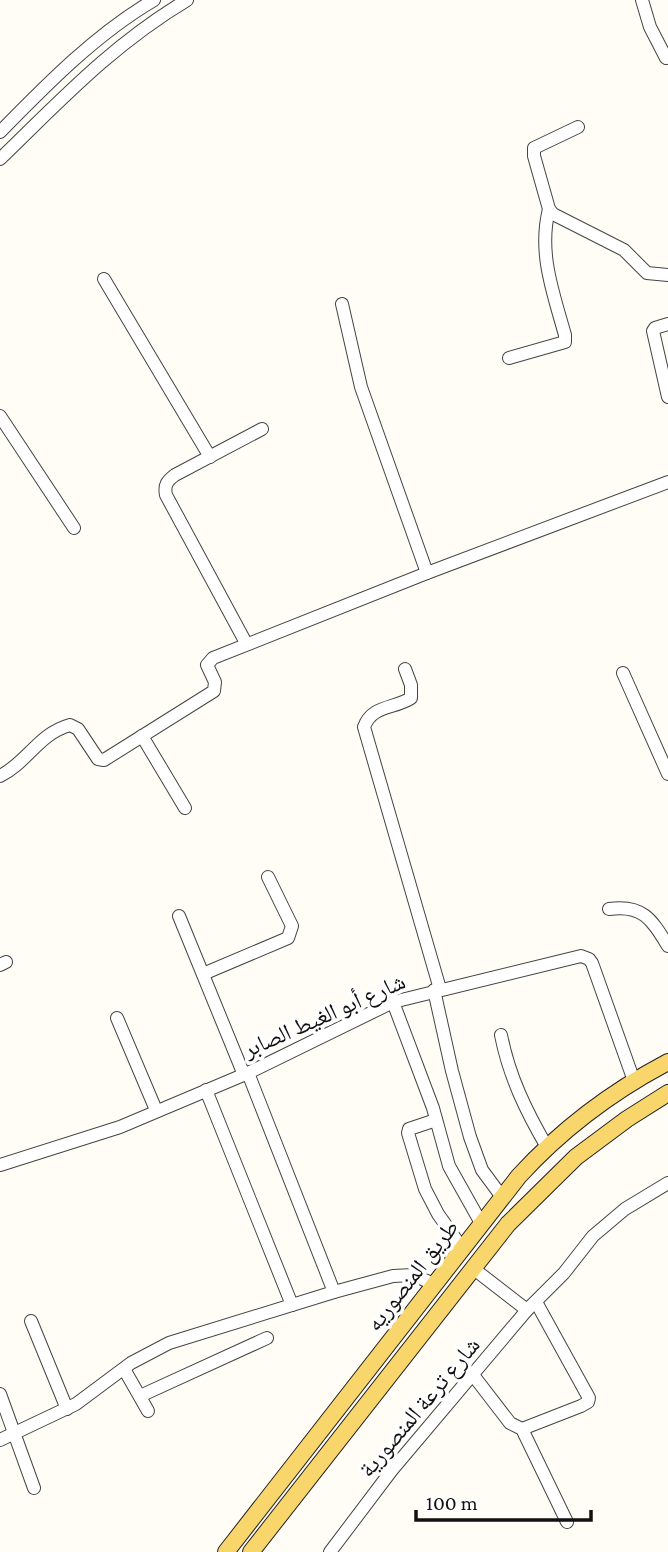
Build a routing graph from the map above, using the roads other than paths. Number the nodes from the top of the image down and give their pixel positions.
1 (155, 0) edge
2 (187, 0) edge
3 (642, 0) edge
4 (666, 58) dead end
5 (578, 127) dead end
6 (0, 132) edge
7 (0, 159) edge
8 (549, 209) junction
9 (668, 275) edge
10 (104, 279) dead end
11 (342, 304) dead end
12 (668, 324) edge
13 (509, 358) dead end
14 (668, 397) edge
15 (0, 416) edge
16 (261, 429) dead end
17 (210, 457) junction
18 (668, 482) edge
19 (74, 528) dead end
20 (427, 573) junction
21 (246, 643) junction
22 (405, 669) dead end
23 (623, 673) dead end
24 (142, 736) junction
25 (668, 774) edge
26 (0, 776) edge
27 (185, 808) dead end
28 (268, 877) dead end
29 (609, 909) dead end
30 (179, 916) dead end
31 (668, 946) edge
32 (203, 974) junction
33 (437, 989) junction
34 (393, 1002) junction
35 (117, 1018) dead end
36 (501, 1035) dead end
37 (668, 1062) edge
38 (246, 1074) junction
39 (634, 1081) junction
40 (206, 1090) junction
41 (668, 1093) edge
42 (156, 1111) junction
43 (436, 1120) junction
44 (547, 1147) junction
45 (0, 1165) edge
46 (668, 1183) edge
47 (502, 1197) junction
48 (481, 1223) junction
49 (462, 1248) junction
50 (477, 1272) junction
51 (434, 1284) junction
52 (334, 1292) junction
53 (292, 1305) junction
54 (532, 1306) junction
55 (31, 1321) dead end
56 (267, 1338) dead end
57 (124, 1369) junction
58 (473, 1375) junction
59 (0, 1394) edge
60 (140, 1396) junction
61 (67, 1409) junction
62 (148, 1411) dead end
63 (523, 1429) junction
64 (15, 1434) junction
65 (0, 1440) edge
66 (34, 1488) dead end
67 (567, 1522) dead end
68 (226, 1552) edge
69 (251, 1552) edge
70 (330, 1552) edge

1 - 6 street
2 - 7 street
3 - 4 street
5 - 8 street
8 - 9 street
8 - 13 street
10 - 17 street
11 - 20 street
12 - 14 street
15 - 19 street
16 - 17 street
17 - 21 street
18 - 20 street
20 - 21 street
21 - 24 street
22 - 33 street
23 - 25 street
24 - 26 street
24 - 27 street
28 - 32 street
29 - 31 street
30 - 32 street
32 - 38 street
33 - 34 street, شارع أبو الغيط الصابر
33 - 39 street, شارع أبو الغيط الصابر
33 - 47 street
34 - 38 street, شارع أبو الغيط الصابر
34 - 43 street
35 - 42 street
36 - 44 street
37 - 39 main road, طريق المنصوريه
38 - 40 street, شارع أبو الغيط الصابر
38 - 52 street
39 - 44 main road, طريق المنصوريه
40 - 42 street, شارع أبو الغيط الصابر
40 - 53 street
41 - 50 main road, طريق المنصوريه
42 - 45 street, شارع أبو الغيط الصابر
43 - 48 street
43 - 49 street
44 - 47 main road, طريق المنصوريه
46 - 54 street, شارع ترعة المنصورية
47 - 48 main road, طريق المنصوريه
48 - 49 main road, طريق المنصوريه
49 - 51 main road, طريق المنصوريه
50 - 54 street
50 - 69 main road, طريق المنصوريه
51 - 52 street
51 - 68 main road, طريق المنصوريه
52 - 53 street
53 - 57 street
54 - 58 street, شارع ترعة المنصورية
54 - 63 street
55 - 61 street
56 - 60 street
57 - 60 street
57 - 61 street
58 - 63 street
58 - 70 street, شارع ترعة المنصورية
59 - 64 street
60 - 62 street
61 - 64 street
63 - 67 street
64 - 65 street
64 - 66 street

